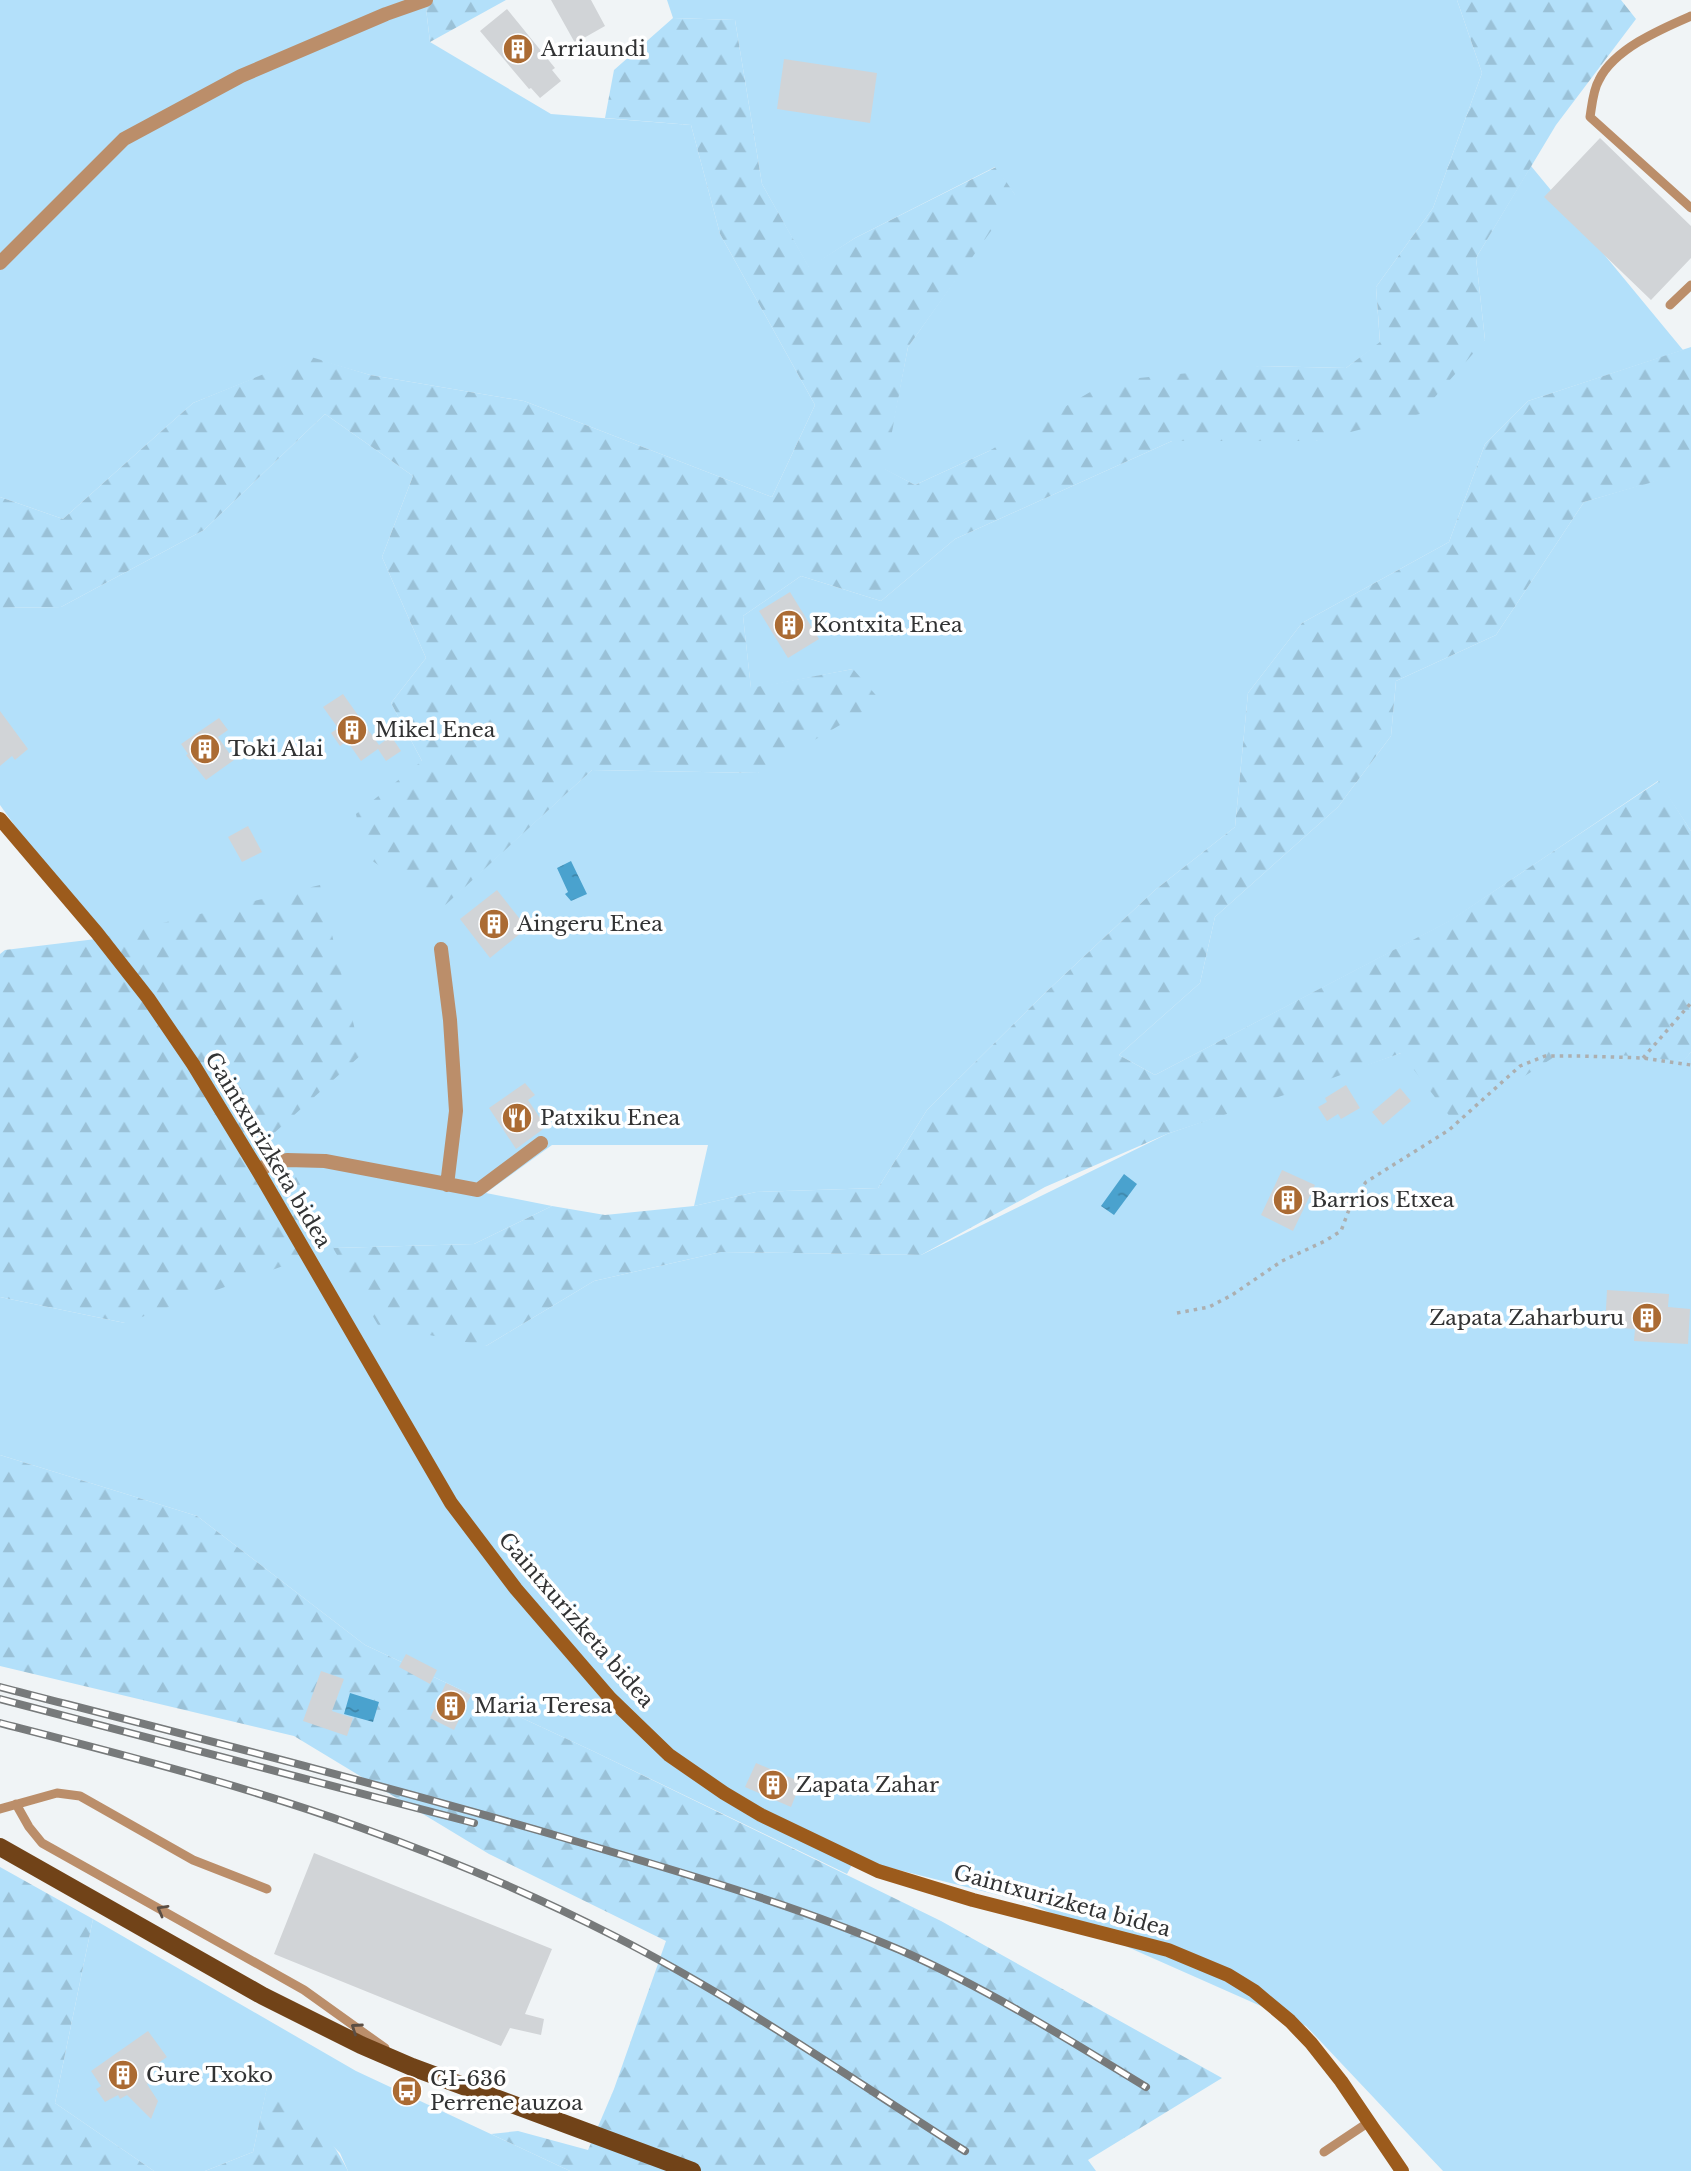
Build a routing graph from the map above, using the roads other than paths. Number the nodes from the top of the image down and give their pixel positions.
1 (426, 0) edge
2 (1691, 16) edge
3 (1691, 208) edge
4 (0, 263) edge
5 (1691, 285) edge
6 (1670, 305) dead end
7 (0, 819) edge
8 (440, 949) dead end
9 (541, 1143) dead end
10 (257, 1169) junction
11 (447, 1185) junction
12 (16, 1804) junction
13 (0, 1809) edge
14 (0, 1847) edge
15 (267, 1889) dead end
16 (412, 2067) junction
17 (1369, 2122) junction
18 (1324, 2152) dead end
19 (692, 2171) edge
20 (1402, 2171) edge

1 - 4 street
2 - 3 lane
5 - 6 lane
7 - 10 main road, Gaintxurizketa bidea
8 - 11 street
9 - 11 street
10 - 11 street
10 - 17 main road, Gaintxurizketa bidea
12 - 13 lane
12 - 15 lane
16 -> 12 lane
14 - 16 main road
16 - 19 main road
17 - 18 lane
17 - 20 main road, Gaintxurizketa bidea

